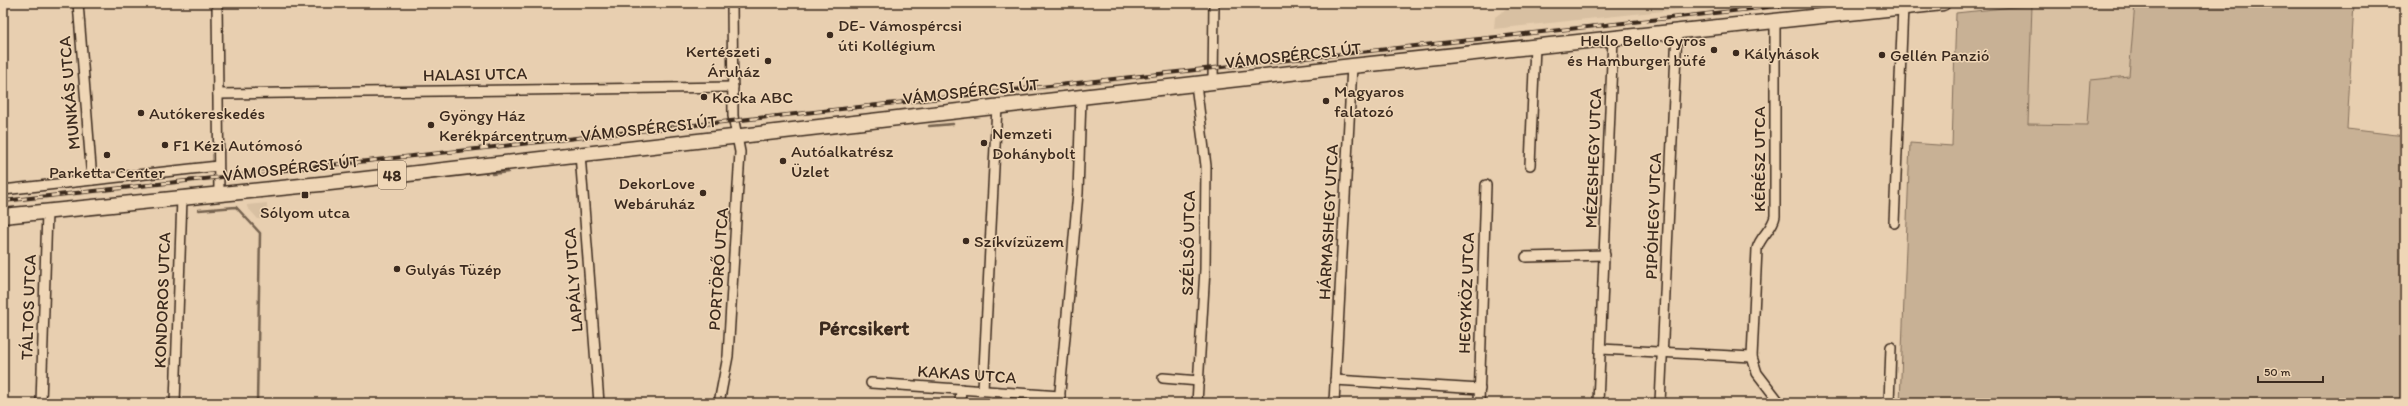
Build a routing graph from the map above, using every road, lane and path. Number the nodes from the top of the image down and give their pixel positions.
1 (78, 3) edge
2 (217, 3) edge
3 (732, 3) edge
4 (1214, 3) edge
5 (1943, 3) edge
6 (1903, 7) junction
7 (1775, 21) junction
8 (1677, 31) junction
9 (1613, 38) junction
10 (1535, 46) junction
11 (1352, 66) junction
12 (1212, 82) junction
13 (1196, 84) junction
14 (733, 87) junction
15 (218, 94) junction
16 (1081, 96) junction
17 (997, 106) junction
18 (737, 137) junction
19 (580, 154) junction
20 (1530, 165) dead end
21 (218, 166) junction
22 (92, 180) junction
23 (1486, 185) dead end
24 (3, 190) edge
25 (219, 194) junction
26 (182, 198) junction
27 (47, 212) junction
28 (3, 216) edge
29 (1894, 223) dead end
30 (1605, 256) junction
31 (1526, 257) dead end
32 (1891, 347) dead end
33 (1601, 349) junction
34 (1662, 351) junction
35 (1752, 356) junction
36 (1163, 378) dead end
37 (1335, 380) junction
38 (1199, 381) junction
39 (871, 383) dead end
40 (961, 389) junction
41 (1480, 389) junction
42 (983, 390) junction
43 (1060, 400) edge
44 (41, 403) edge
45 (175, 403) edge
46 (599, 403) edge
47 (719, 403) edge
48 (960, 403) edge
49 (1197, 403) edge
50 (1334, 403) edge
51 (1479, 403) edge
52 (1598, 403) edge
53 (1660, 403) edge
54 (1780, 403) edge
55 (1889, 403) edge

1 - 22 street, MUNKÁS UTCA
2 - 15 street
3 - 14 street, PORTÖRŐ UTCA
4 - 12 street
5 - 6 main road, VÁMOSPÉRCSI ÚT / 48
6 - 7 main road, VÁMOSPÉRCSI ÚT / 48
6 - 29 street
7 - 8 main road, VÁMOSPÉRCSI ÚT / 48
7 - 35 street, KÉRÉSZ UTCA
8 - 9 main road, VÁMOSPÉRCSI ÚT / 48
8 - 34 street, PIPÓHEGY UTCA
9 - 10 main road, VÁMOSPÉRCSI ÚT / 48
9 - 30 street, MÉZESHEGY UTCA
10 - 11 main road, VÁMOSPÉRCSI ÚT / 48
10 - 20 street
11 - 12 main road, VÁMOSPÉRCSI ÚT / 48
11 - 37 street, HÁRMASHEGY UTCA
12 - 13 main road, VÁMOSPÉRCSI ÚT / 48
13 - 16 main road, VÁMOSPÉRCSI ÚT / 48
13 - 38 street, SZÉLSŐ UTCA
14 - 15 street, HALASI UTCA
14 - 18 street, PORTÖRŐ UTCA
15 - 21 street
16 - 17 main road, VÁMOSPÉRCSI ÚT / 48
16 - 43 street
17 - 18 main road, VÁMOSPÉRCSI ÚT / 48
17 - 42 street
18 - 19 main road, VÁMOSPÉRCSI ÚT / 48
18 - 47 street, PORTÖRŐ UTCA
19 - 25 main road, VÁMOSPÉRCSI ÚT / 48
19 - 46 street, LAPÁLY UTCA
21 - 22 street, VÁMOSPÉRCSI ÚT
21 - 25 street
22 - 24 street, VÁMOSPÉRCSI ÚT
23 - 41 street, HEGYKÖZ UTCA
25 - 26 main road, VÁMOSPÉRCSI ÚT / 48
26 - 27 main road, VÁMOSPÉRCSI ÚT / 48
26 - 45 street, KONDOROS UTCA
27 - 28 main road, VÁMOSPÉRCSI ÚT / 48
27 - 44 street, TÁLTOS UTCA
30 - 31 street
30 - 33 street, MÉZESHEGY UTCA
32 - 55 street
33 - 34 street
33 - 52 street, MÉZESHEGY UTCA
34 - 35 street
34 - 53 street, PIPÓHEGY UTCA
35 - 54 street, KÉRÉSZ UTCA
36 - 38 street
37 - 41 street
37 - 50 street, HÁRMASHEGY UTCA
38 - 49 street, SZÉLSŐ UTCA
39 - 40 street, KAKAS UTCA
40 - 42 street, KAKAS UTCA
40 - 48 street
41 - 51 street, HEGYKÖZ UTCA
42 - 43 street, KAKAS UTCA

